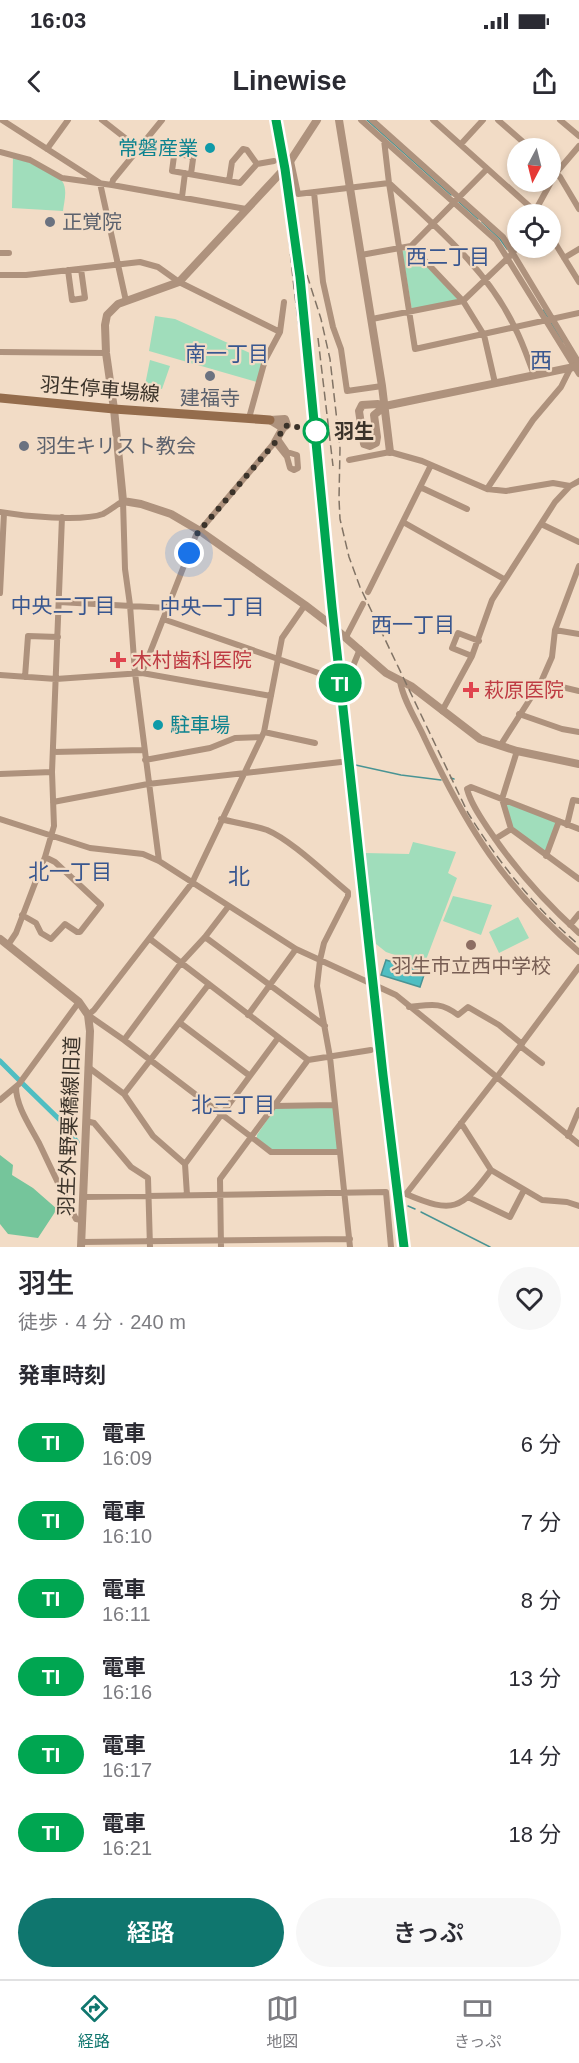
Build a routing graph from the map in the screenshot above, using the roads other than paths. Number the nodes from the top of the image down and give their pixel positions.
1 (2, 120) edge
2 (68, 120) edge
3 (102, 120) edge
4 (162, 120) edge
5 (317, 120) edge
6 (339, 120) edge
7 (361, 120) edge
8 (372, 120) edge
9 (433, 120) edge
10 (483, 120) edge
11 (498, 120) edge
12 (560, 120) edge
13 (112, 123) edge
14 (579, 136) edge
15 (519, 138) edge
16 (384, 140) junction
17 (461, 144) junction
18 (579, 146) edge
19 (138, 148) junction
20 (47, 149) junction
21 (0, 152) edge
22 (274, 161) dead end
23 (291, 161) junction
24 (257, 164) junction
25 (561, 167) edge
26 (488, 169) junction
27 (230, 181) junction
28 (561, 181) edge
29 (100, 183) junction
30 (389, 183) junction
31 (112, 185) junction
32 (350, 188) junction
33 (314, 192) junction
34 (182, 197) junction
35 (458, 201) junction
36 (526, 204) edge
37 (246, 209) junction
38 (579, 209) edge
39 (434, 225) junction
40 (411, 246) junction
41 (507, 247) edge
42 (400, 248) junction
43 (579, 249) edge
44 (0, 253) edge
45 (9, 253) dead end
46 (561, 253) edge
47 (361, 255) junction
48 (507, 258) edge
49 (512, 258) edge
50 (564, 258) junction
51 (117, 265) junction
52 (81, 269) junction
53 (68, 270) junction
54 (0, 275) edge
55 (485, 280) junction
56 (179, 282) junction
57 (579, 282) edge
58 (126, 301) junction
59 (463, 301) junction
60 (284, 302) dead end
61 (410, 312) junction
62 (579, 313) edge
63 (372, 319) junction
64 (549, 320) junction
65 (515, 327) junction
66 (280, 332) junction
67 (484, 335) junction
68 (0, 352) edge
69 (106, 353) junction
70 (577, 367) edge
71 (534, 375) junction
72 (495, 383) junction
73 (382, 386) junction
74 (0, 398) edge
75 (385, 406) junction
76 (114, 409) junction
77 (249, 418) junction
78 (270, 420) joint
79 (276, 441) junction
80 (390, 452) junction
81 (349, 460) dead end
82 (431, 465) junction
83 (579, 480) edge
84 (570, 486) junction
85 (420, 487) junction
86 (487, 489) junction
87 (123, 501) junction
88 (467, 509) dead end
89 (2, 513) edge
90 (62, 517) junction
91 (403, 522) junction
92 (541, 524) junction
93 (200, 531) junction
94 (579, 542) edge
95 (579, 566) edge
96 (504, 579) junction
97 (368, 592) dead end
98 (0, 593) edge
99 (59, 602) junction
100 (363, 604) dead end
101 (130, 605) junction
102 (305, 605) junction
103 (167, 608) junction
104 (163, 619) junction
105 (555, 630) junction
106 (579, 634) edge
107 (58, 637) junction
108 (346, 638) junction
109 (478, 641) junction
110 (360, 649) junction
111 (472, 656) junction
112 (277, 660) junction
113 (135, 673) junction
114 (142, 673) junction
115 (0, 675) edge
116 (25, 676) junction
117 (343, 677) dead end
118 (333, 678) dead end
119 (56, 679) junction
120 (400, 681) junction
121 (541, 682) junction
122 (579, 691) edge
123 (271, 696) junction
124 (442, 711) junction
125 (519, 714) junction
126 (579, 732) edge
127 (263, 734) junction
128 (315, 743) dead end
129 (500, 746) junction
130 (144, 750) junction
131 (517, 751) junction
132 (53, 752) junction
133 (145, 760) junction
134 (341, 762) dead end
135 (579, 764) edge
136 (52, 772) junction
137 (244, 772) junction
138 (0, 774) edge
139 (148, 784) junction
140 (502, 799) junction
141 (579, 801) edge
142 (53, 802) junction
143 (0, 819) edge
144 (222, 819) junction
145 (559, 821) junction
146 (567, 825) junction
147 (511, 829) junction
148 (579, 829) edge
149 (51, 836) junction
150 (495, 839) junction
151 (546, 856) junction
152 (45, 857) junction
153 (159, 861) junction
154 (579, 879) edge
155 (192, 883) junction
156 (228, 906) junction
157 (579, 914) edge
158 (22, 915) junction
159 (570, 925) junction
160 (579, 933) edge
161 (206, 937) junction
162 (0, 939) edge
163 (150, 939) junction
164 (8, 945) junction
165 (296, 949) junction
166 (579, 952) edge
167 (320, 960) junction
168 (181, 963) junction
169 (579, 967) edge
170 (208, 984) junction
171 (270, 985) junction
172 (79, 1002) junction
173 (409, 1007) junction
174 (88, 1015) junction
175 (248, 1015) junction
176 (180, 1023) junction
177 (325, 1027) junction
178 (278, 1038) junction
179 (124, 1040) junction
180 (521, 1045) junction
181 (371, 1050) dead end
182 (330, 1057) junction
183 (150, 1060) junction
184 (308, 1060) junction
185 (542, 1063) dead end
186 (88, 1067) junction
187 (250, 1076) junction
188 (497, 1077) junction
189 (19, 1084) junction
190 (124, 1094) junction
191 (0, 1100) edge
192 (274, 1106) junction
193 (335, 1106) junction
194 (579, 1110) edge
195 (222, 1114) junction
196 (86, 1121) junction
197 (461, 1124) junction
198 (568, 1136) junction
199 (252, 1137) junction
200 (579, 1144) edge
201 (340, 1152) junction
202 (185, 1164) junction
203 (491, 1170) junction
204 (524, 1190) junction
205 (345, 1193) junction
206 (219, 1195) junction
207 (149, 1196) junction
208 (187, 1196) junction
209 (83, 1197) junction
210 (468, 1197) junction
211 (579, 1206) edge
212 (81, 1220) junction
213 (350, 1239) junction
214 (81, 1244) edge
215 (150, 1244) edge
216 (221, 1244) edge
217 (350, 1247) edge
218 (391, 1247) edge

1 - 20 street
2 - 20 street
3 - 13 street
4 - 19 street
5 - 23 street
6 - 32 street
7 - 16 street
8 - 35 street
9 - 17 street
10 - 17 street
11 - 15 street
12 - 14 street
13 - 19 street
16 - 30 street
16 - 35 street
17 - 26 street
18 - 25 street
19 - 31 street
20 - 29 street
21 - 29 street
22 - 24 street
23 - 33 street
23 - 37 street
24 - 27 street
24 - 27 street
26 - 35 street
26 - 36 street
27 - 34 street
28 - 38 street
29 - 31 street
29 - 51 street
30 - 32 street
30 - 39 street
30 - 42 street
31 - 34 street
32 - 33 street
32 - 47 street
33 - 73 street
34 - 37 street
35 - 39 street
35 - 41 street
37 - 56 street
39 - 40 street
39 - 55 street
40 - 42 street
40 - 59 street
42 - 47 street
42 - 61 street
43 - 50 street
44 - 45 street
46 - 50 street
47 - 63 street
48 - 55 street
49 - 64 street
50 - 57 street
51 - 52 street
51 - 56 street
51 - 58 street
52 - 53 street
52 - 53 street
53 - 54 street
55 - 59 street
55 - 65 street
56 - 58 street
56 - 66 street
58 - 69 street
59 - 61 street
59 - 67 street
60 - 66 street
61 - 63 street
61 - 67 street
62 - 64 street
63 - 73 street
64 - 65 street
64 - 70 street
65 - 67 street
65 - 71 street
66 - 77 street
67 - 72 street
68 - 69 street
69 - 76 street
70 - 71 street
70 - 86 street
71 - 72 street
72 - 75 street
73 - 75 street
74 - 76 main road, 羽生停車場線
75 - 75 street
75 - 80 street
76 - 77 main road, 羽生停車場線
76 - 87 street
77 - 78 main road, 羽生停車場線
78 - 79 street
79 - 79 street
79 - 93 street
80 - 81 street
80 - 82 street
82 - 85 street
82 - 86 street
83 - 84 street
84 - 86 street
84 - 92 street
85 - 88 street
85 - 91 street
87 - 90 street
87 - 93 street
87 - 101 street
89 - 90 street
89 - 98 street
90 - 99 street
91 - 96 street
91 - 97 street
92 - 94 street
92 - 96 street
93 - 102 street
93 - 103 street
95 - 105 street
96 - 109 street
99 - 101 street
99 - 107 street
100 - 108 street
101 - 103 street
101 - 113 street
102 - 108 street
102 - 112 street
103 - 104 street
104 - 112 street
104 - 114 street
105 - 106 street
105 - 121 street
107 - 116 street
107 - 119 street
108 - 110 street
109 - 111 street
109 - 111 street
110 - 117 street
110 - 120 street
111 - 124 street
112 - 118 street
112 - 123 street
113 - 114 street
113 - 119 street
113 - 130 street
114 - 123 street
115 - 116 street
116 - 119 street
119 - 132 street
120 - 124 street
120 - 166 street
121 - 122 street
121 - 125 street
123 - 127 street
124 - 129 street
125 - 126 street
125 - 129 street
127 - 128 street
127 - 133 street
127 - 137 street
129 - 131 street
130 - 132 street
130 - 133 street
131 - 135 street
131 - 140 street
132 - 136 street
133 - 139 street
134 - 137 street
136 - 138 street
136 - 142 street
137 - 139 street
137 - 144 street
139 - 142 street
139 - 153 street
140 - 145 street
140 - 147 street
140 - 150 street
141 - 146 street
142 - 149 street
143 - 149 street
144 - 155 street
144 - 167 street
145 - 146 street
145 - 151 street
146 - 148 street
147 - 150 street
147 - 151 street
149 - 152 street
149 - 153 street
150 - 159 street
151 - 154 street
152 - 158 street
152 - 158 street
153 - 155 street
155 - 156 street
155 - 163 street
156 - 161 street
156 - 165 street
157 - 159 street
158 - 164 street
159 - 160 street
161 - 168 street
161 - 171 street
162 - 164 street, 羽生外野栗橋線旧道
163 - 168 street
163 - 174 street
164 - 172 street, 羽生外野栗橋線旧道
165 - 167 street
165 - 171 street
167 - 173 street
167 - 177 street
168 - 170 street
168 - 179 street
169 - 180 street
170 - 175 street
170 - 176 street
171 - 175 street
171 - 177 street
172 - 174 street, 羽生外野栗橋線旧道
172 - 189 street
173 - 180 street
173 - 188 street
174 - 179 street
174 - 186 street, 羽生外野栗橋線旧道
175 - 178 street
176 - 183 street
176 - 187 street
177 - 182 street
178 - 184 street
178 - 187 street
179 - 183 street
180 - 185 street
180 - 188 street
181 - 182 street
182 - 184 street
182 - 193 street
183 - 190 street
183 - 195 street
184 - 192 street
186 - 190 street
186 - 196 street, 羽生外野栗橋線旧道
187 - 195 street
188 - 197 street
188 - 198 street
189 - 191 street
189 - 212 street
190 - 202 street
192 - 193 street
192 - 199 street
193 - 201 street
194 - 198 street
195 - 199 street
195 - 202 street
196 - 207 street
196 - 209 street, 羽生外野栗橋線旧道
197 - 203 street
197 - 210 street
198 - 200 street
199 - 201 street
199 - 206 street
201 - 205 street
202 - 208 street
203 - 204 street
203 - 210 street
204 - 210 street
204 - 211 street
205 - 206 street
205 - 213 street
205 - 218 street
206 - 208 street
206 - 216 street
207 - 208 street
207 - 209 street
207 - 215 street
209 - 212 street, 羽生外野栗橋線旧道
212 - 214 street, 羽生外野栗橋線旧道
213 - 216 street
213 - 217 street
214 - 215 street
215 - 216 street

